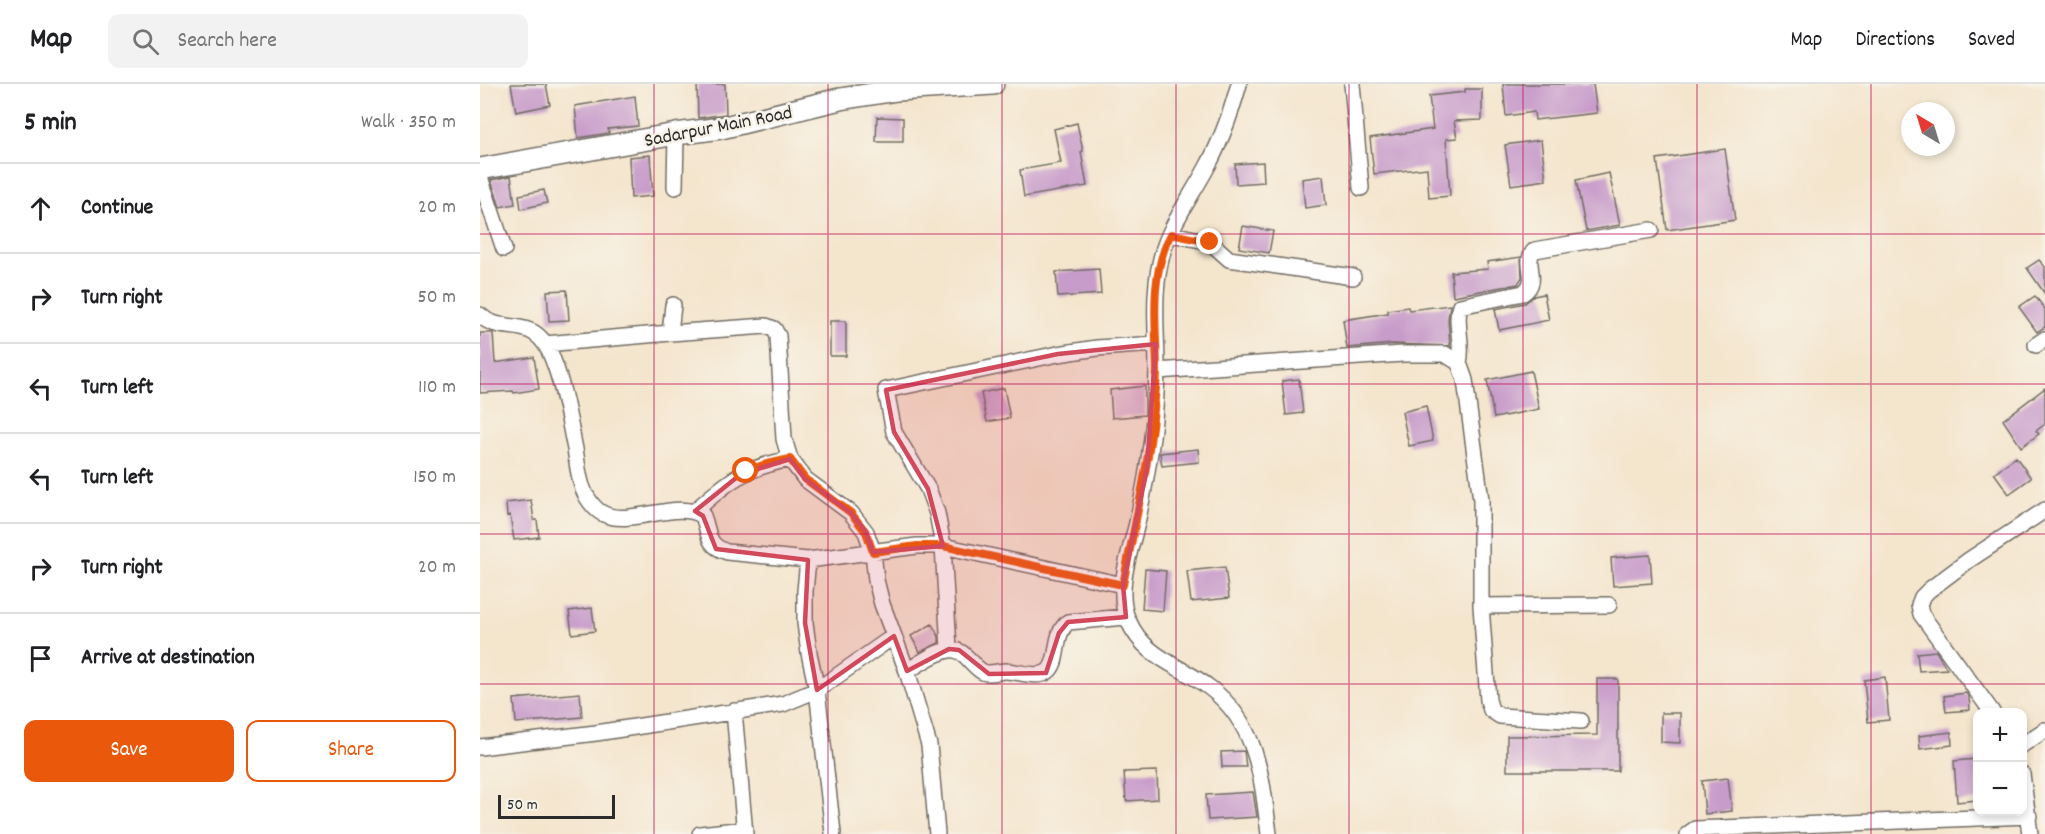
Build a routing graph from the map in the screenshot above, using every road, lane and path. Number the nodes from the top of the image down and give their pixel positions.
1 (993, 84) edge
2 (1239, 84) edge
3 (1352, 84) edge
4 (676, 134) junction
5 (480, 169) edge
6 (480, 177) edge
7 (675, 188) dead end
8 (1360, 188) dead end
9 (1651, 230) dead end
10 (1171, 234) junction
11 (504, 249) dead end
12 (1353, 277) dead end
13 (673, 305) dead end
14 (480, 315) edge
15 (670, 333) junction
16 (1156, 344) junction
17 (545, 345) junction
18 (1459, 363) junction
19 (1157, 371) junction
20 (790, 459) junction
21 (2045, 510) edge
22 (695, 511) junction
23 (943, 546) junction
24 (873, 552) junction
25 (808, 560) junction
26 (1123, 585) junction
27 (1610, 605) dead end
28 (1482, 606) junction
29 (1126, 617) junction
30 (894, 636) junction
31 (949, 649) junction
32 (907, 671) junction
33 (817, 690) junction
34 (1989, 708) edge
35 (734, 711) junction
36 (1581, 721) dead end
37 (2045, 730) edge
38 (2027, 742) edge
39 (480, 747) edge
40 (2027, 804) edge
41 (2029, 816) junction
42 (745, 831) edge
43 (833, 833) edge
44 (700, 834) edge
45 (937, 834) edge
46 (1269, 834) edge
47 (1688, 834) edge
48 (2030, 834) edge

1 - 4 street, Sadarpur Main Road
2 - 10 street
3 - 8 street
4 - 5 street, Sadarpur Main Road
4 - 7 street
6 - 11 street
9 - 18 street
10 - 12 street
10 - 16 street
13 - 15 street
14 - 17 street
15 - 17 street
15 - 20 street
16 - 19 street
16 - 23 street
17 - 22 street
18 - 19 street
18 - 28 street
19 - 26 street
20 - 22 street
20 - 24 street
21 - 34 street
22 - 25 street
23 - 24 street
23 - 26 street
23 - 31 street
24 - 25 street
24 - 30 street
25 - 33 street
26 - 29 street
27 - 28 street
28 - 36 street
29 - 31 street
29 - 46 street
30 - 32 street
30 - 33 street
31 - 32 street
32 - 45 street
33 - 35 street
33 - 43 street
35 - 39 street
35 - 42 street
37 - 38 street
40 - 41 street
41 - 47 street
41 - 48 street
42 - 44 street

